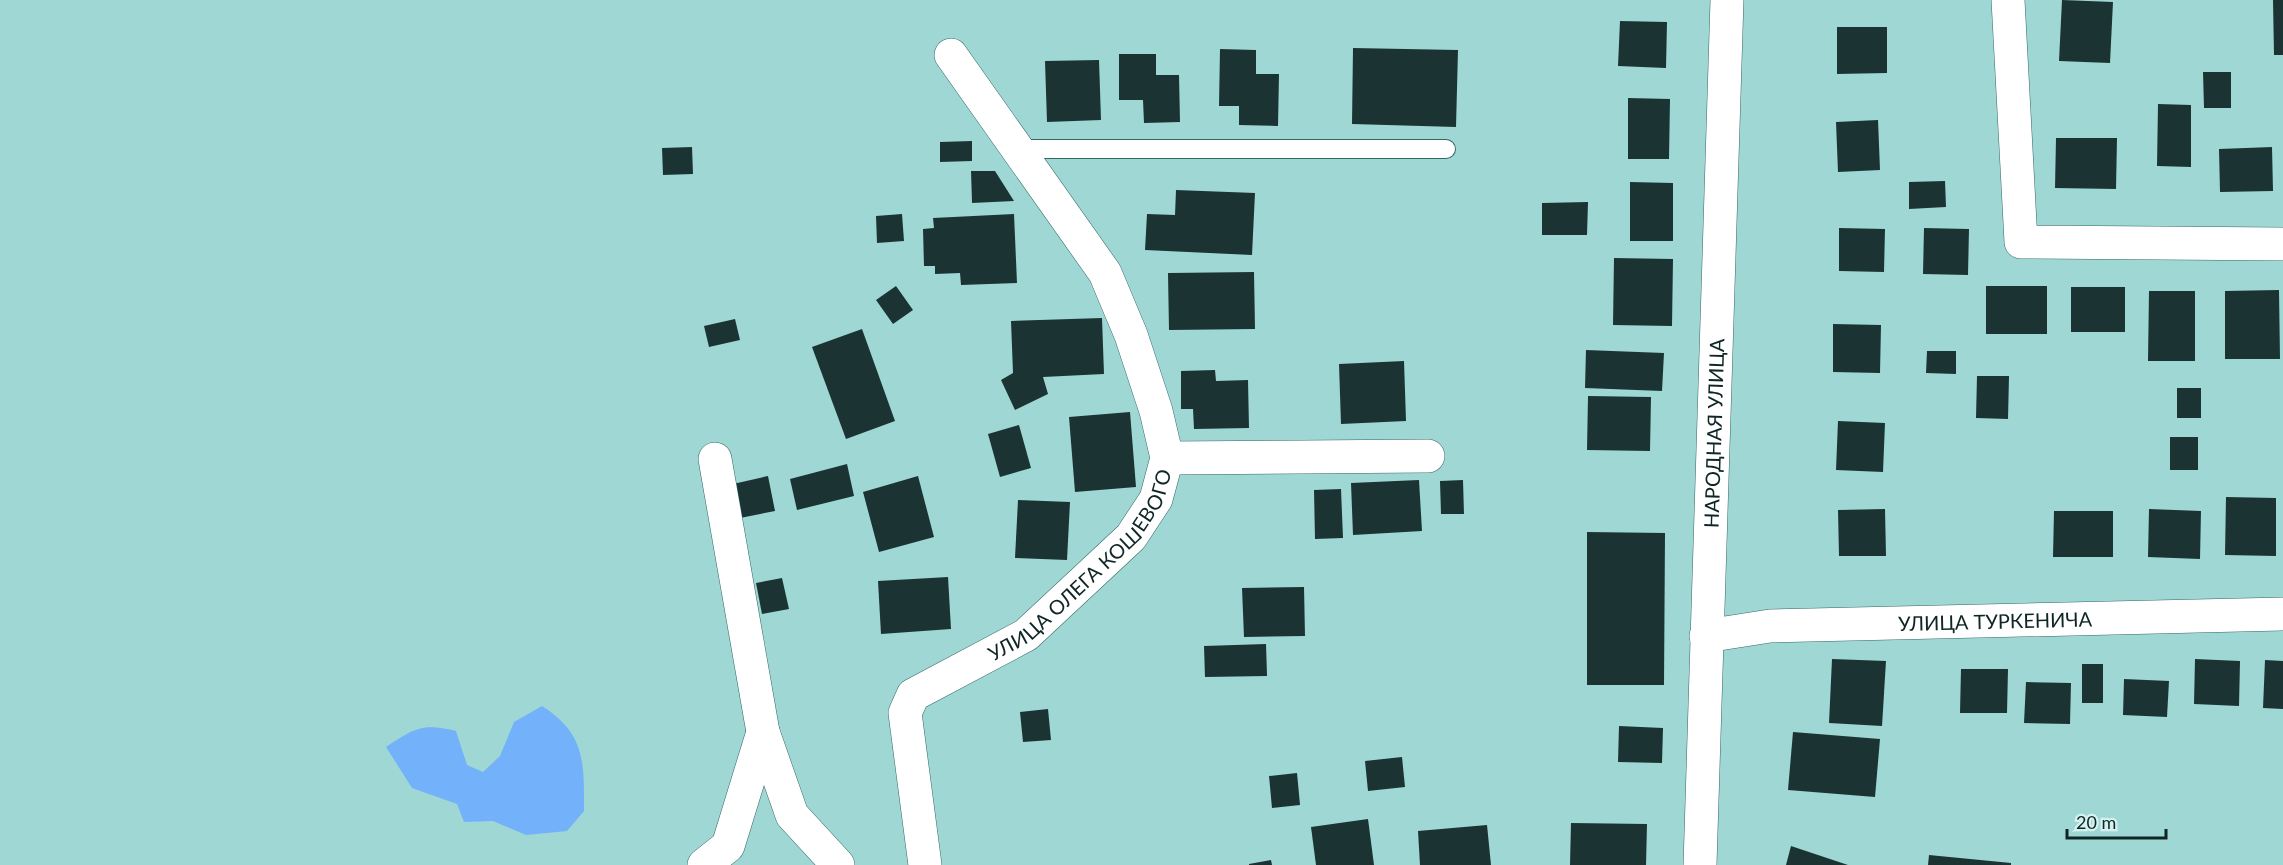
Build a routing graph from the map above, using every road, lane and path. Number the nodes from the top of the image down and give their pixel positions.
1 (1727, 0) edge
2 (2008, 0) edge
3 (951, 55) dead end
4 (1017, 149) junction
5 (1446, 149) dead end
6 (2283, 244) edge
7 (1428, 456) dead end
8 (1167, 458) junction
9 (715, 459) dead end
10 (2283, 614) edge
11 (1706, 636) junction
12 (763, 732) junction
13 (704, 865) edge
14 (838, 865) edge
15 (925, 865) edge
16 (1700, 865) edge

1 - 11 street, НАРОДНАЯ УЛИЦА
2 - 6 street
3 - 4 street, УЛИЦА ОЛЕГА КОШЕВОГО
4 - 5 lane
4 - 8 street, УЛИЦА ОЛЕГА КОШЕВОГО
7 - 8 street
8 - 15 street, УЛИЦА ОЛЕГА КОШЕВОГО
9 - 12 street
10 - 11 street, УЛИЦА ТУРКЕНИЧА
11 - 16 street, НАРОДНАЯ УЛИЦА
12 - 13 street
12 - 14 street

